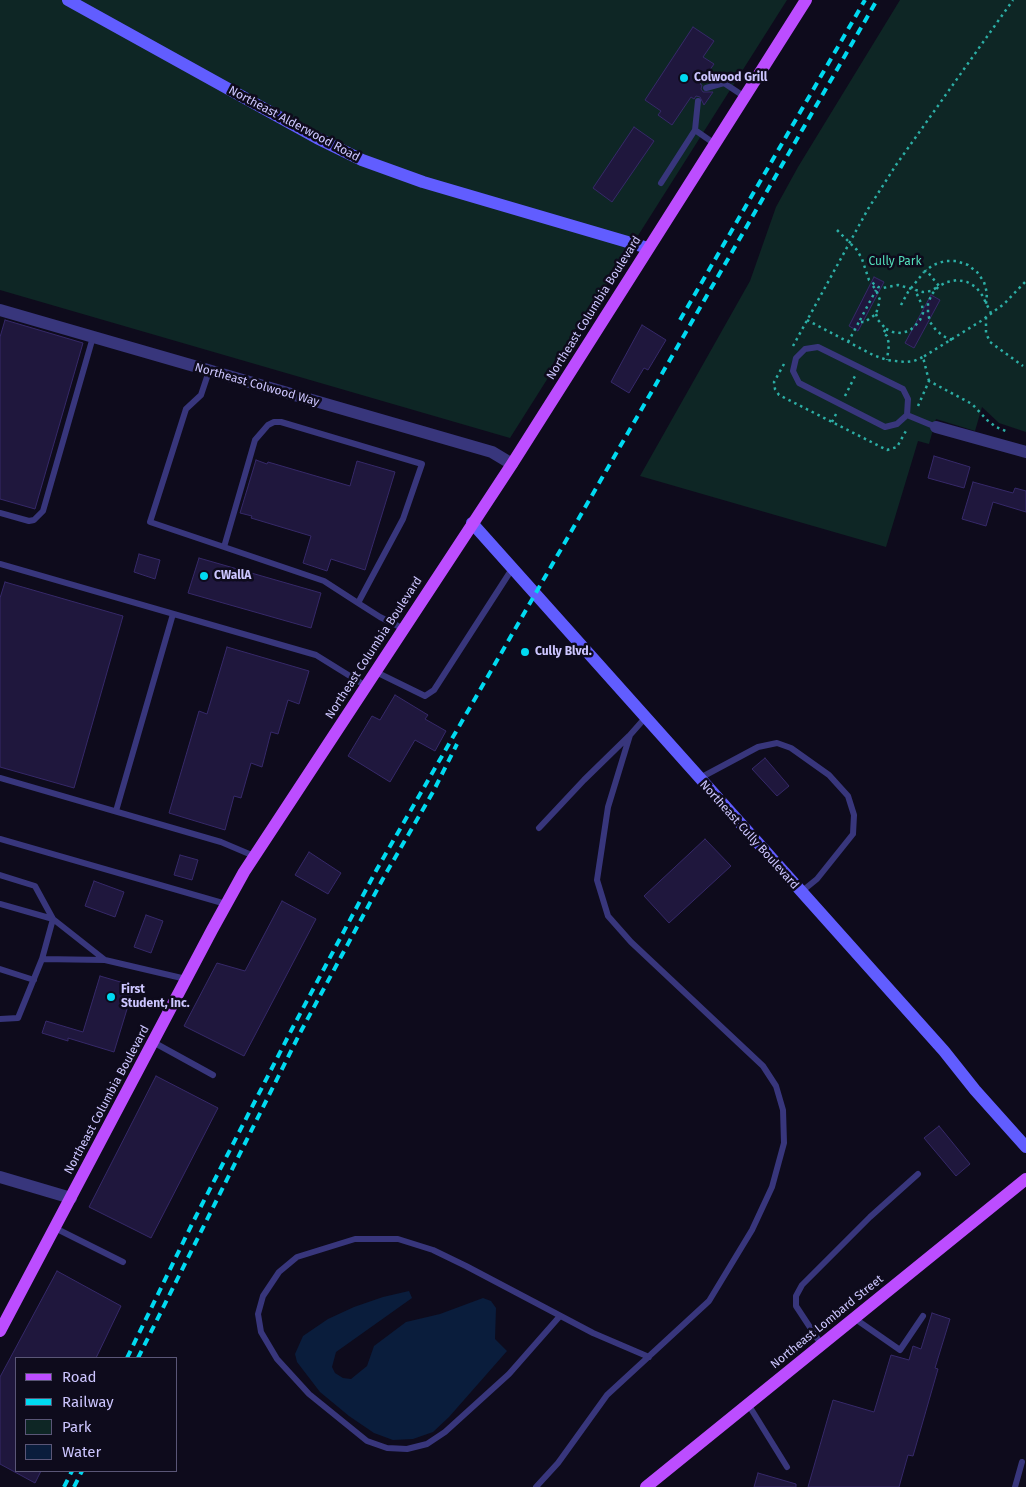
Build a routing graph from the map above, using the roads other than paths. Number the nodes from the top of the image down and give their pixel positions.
1 (68, 0) edge
2 (806, 0) edge
3 (706, 88) dead end
4 (745, 97) junction
5 (698, 101) dead end
6 (695, 130) junction
7 (715, 144) junction
8 (661, 183) dead end
9 (648, 248) junction
10 (0, 310) edge
11 (93, 337) junction
12 (209, 371) junction
13 (909, 417) junction
14 (936, 427) joint
15 (1026, 452) edge
16 (512, 464) junction
17 (0, 513) edge
18 (472, 524) junction
19 (224, 547) junction
20 (0, 564) edge
21 (512, 569) junction
22 (358, 603) junction
23 (173, 614) junction
24 (404, 629) junction
25 (376, 672) junction
26 (366, 686) junction
27 (645, 718) junction
28 (630, 735) junction
29 (0, 778) edge
30 (699, 779) junction
31 (116, 811) junction
32 (540, 828) dead end
33 (0, 839) edge
34 (254, 856) junction
35 (0, 875) edge
36 (800, 892) junction
37 (0, 904) edge
38 (226, 904) junction
39 (53, 919) junction
40 (42, 960) junction
41 (105, 960) junction
42 (0, 969) edge
43 (186, 979) junction
44 (34, 980) junction
45 (0, 1019) edge
46 (153, 1042) junction
47 (213, 1075) dead end
48 (1026, 1147) edge
49 (918, 1174) dead end
50 (0, 1177) edge
51 (1026, 1179) edge
52 (71, 1198) junction
53 (55, 1228) junction
54 (123, 1262) dead end
55 (560, 1316) junction
56 (923, 1316) dead end
57 (854, 1318) junction
58 (0, 1331) edge
59 (821, 1344) junction
60 (649, 1358) junction
61 (748, 1404) junction
62 (1022, 1462) dead end
63 (788, 1467) dead end
64 (536, 1487) edge
65 (646, 1487) edge
66 (1015, 1487) edge

1 - 9 street, Northeast Alderwood Road
2 - 4 main road, Northeast Columbia Boulevard
3 - 4 lane
4 - 7 main road, Northeast Columbia Boulevard
5 - 6 lane
6 - 7 lane
6 - 8 lane
7 - 9 main road, Northeast Columbia Boulevard
9 - 16 main road, Northeast Columbia Boulevard
10 - 11 street, Northeast Colwood Way
11 - 12 street, Northeast Colwood Way
11 - 17 lane
12 - 16 street, Northeast Colwood Way
12 - 19 lane
13 - 13 lane
13 - 14 lane
14 - 15 street
16 - 18 main road, Northeast Columbia Boulevard
18 - 21 street, Northeast Cully Boulevard
18 - 24 main road, Northeast Columbia Boulevard
19 - 22 lane
19 - 22 lane
20 - 23 lane
21 - 25 lane
21 - 27 street, Northeast Cully Boulevard
22 - 24 lane
23 - 26 lane
23 - 31 lane
24 - 25 main road, Northeast Columbia Boulevard
25 - 26 main road, Northeast Columbia Boulevard
26 - 34 main road, Northeast Columbia Boulevard
27 - 28 lane
27 - 30 street, Northeast Cully Boulevard
28 - 32 lane
28 - 60 lane
29 - 31 lane
30 - 36 street, Northeast Cully Boulevard
30 - 36 lane
31 - 34 lane
33 - 38 lane
34 - 38 main road, Northeast Columbia Boulevard
35 - 39 lane
36 - 48 street, Northeast Cully Boulevard
37 - 39 lane
38 - 43 main road, Northeast Columbia Boulevard
39 - 40 lane
39 - 41 lane
40 - 41 lane
40 - 44 lane
41 - 43 lane
42 - 44 lane
43 - 46 main road, Northeast Columbia Boulevard
44 - 45 lane
46 - 47 lane
46 - 52 main road, Northeast Columbia Boulevard
49 - 59 lane
50 - 52 street
51 - 57 main road, Northeast Lombard Street
52 - 53 main road, Northeast Columbia Boulevard
53 - 54 lane
53 - 58 main road, Northeast Columbia Boulevard
55 - 55 lane
55 - 60 lane
56 - 57 lane
57 - 59 main road, Northeast Lombard Street
59 - 61 main road, Northeast Lombard Street
60 - 64 lane
61 - 63 lane
61 - 65 main road, Northeast Lombard Street
62 - 66 lane

